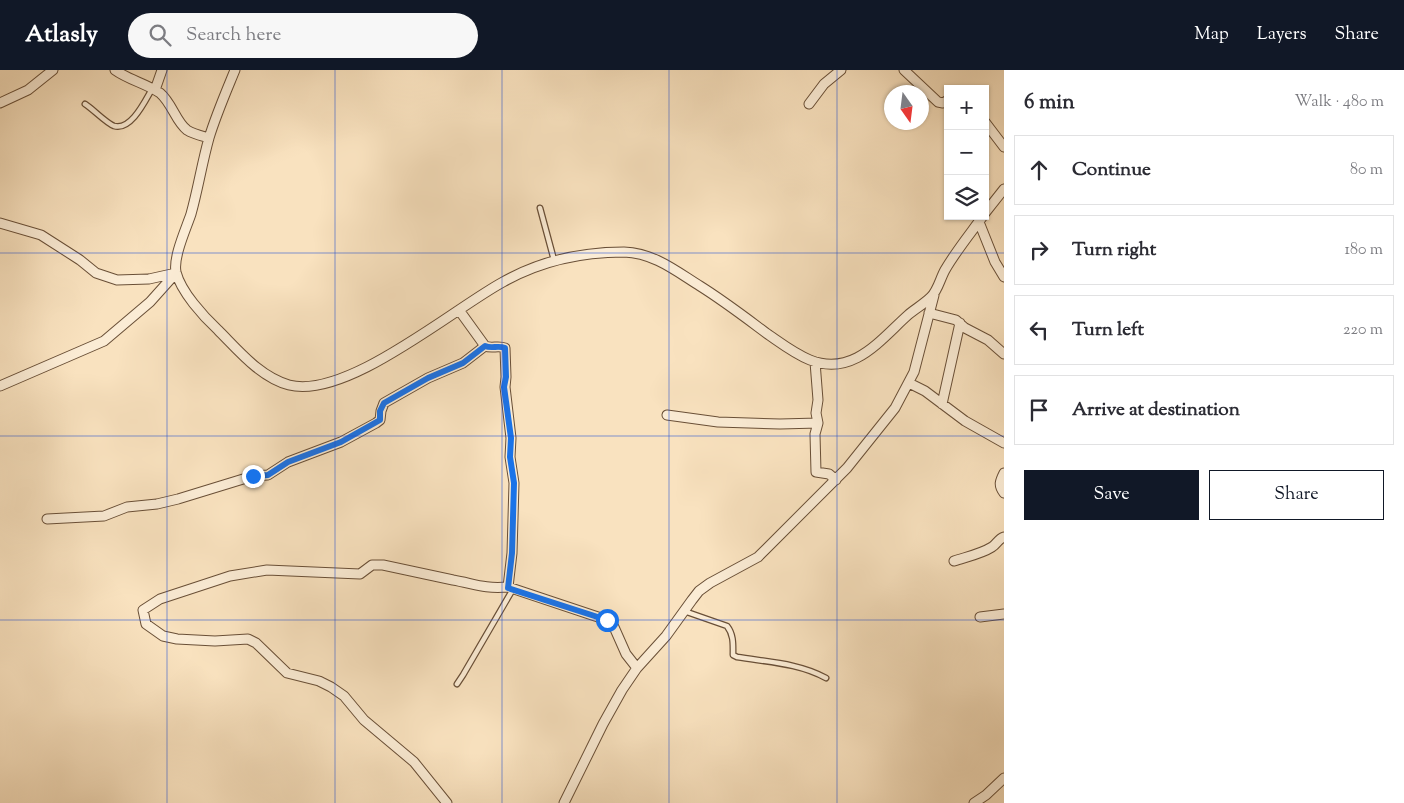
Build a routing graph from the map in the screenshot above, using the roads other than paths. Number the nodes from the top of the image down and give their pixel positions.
1 (53, 70) edge
2 (116, 70) edge
3 (162, 70) edge
4 (235, 70) edge
5 (842, 70) edge
6 (904, 70) edge
7 (154, 89) junction
8 (944, 102) edge
9 (0, 103) edge
10 (85, 104) dead end
11 (809, 104) dead end
12 (989, 127) edge
13 (209, 138) junction
14 (1004, 146) edge
15 (1004, 189) edge
16 (540, 208) dead end
17 (989, 208) edge
18 (980, 220) edge
19 (983, 220) edge
20 (0, 223) edge
21 (554, 260) junction
22 (176, 273) junction
23 (1004, 277) edge
24 (934, 295) junction
25 (459, 310) junction
26 (929, 313) junction
27 (960, 323) junction
28 (485, 346) junction
29 (1004, 354) edge
30 (815, 362) junction
31 (909, 383) junction
32 (0, 386) edge
33 (942, 404) junction
34 (667, 415) dead end
35 (818, 423) junction
36 (1004, 444) edge
37 (1004, 473) edge
38 (836, 480) junction
39 (1004, 492) edge
40 (47, 519) dead end
41 (1004, 536) edge
42 (954, 561) dead end
43 (510, 588) junction
44 (684, 611) junction
45 (1004, 614) edge
46 (980, 617) dead end
47 (637, 668) junction
48 (826, 678) dead end
49 (456, 684) dead end
50 (1004, 778) edge
51 (447, 803) edge
52 (564, 803) edge
53 (974, 803) edge

1 - 9 street
2 - 7 street
3 - 7 street
4 - 13 street
5 - 11 street
6 - 8 street
7 - 10 lane
7 - 13 street
12 - 14 street
13 - 22 street
15 - 17 street
16 - 21 lane
18 - 24 street
19 - 23 street
20 - 22 street
21 - 25 street
21 - 30 street
22 - 25 street
22 - 32 street
24 - 26 street
24 - 30 street
25 - 28 street
26 - 27 street
26 - 31 street
27 - 29 street
27 - 33 street
28 - 40 street
28 - 43 street
30 - 35 street
31 - 33 street
31 - 38 street
33 - 36 street
34 - 35 street
35 - 38 street
37 - 39 street
38 - 44 street
41 - 42 street
43 - 47 street
43 - 49 lane
43 - 51 street
44 - 47 street
44 - 48 lane
45 - 46 street
47 - 52 street
50 - 53 street

